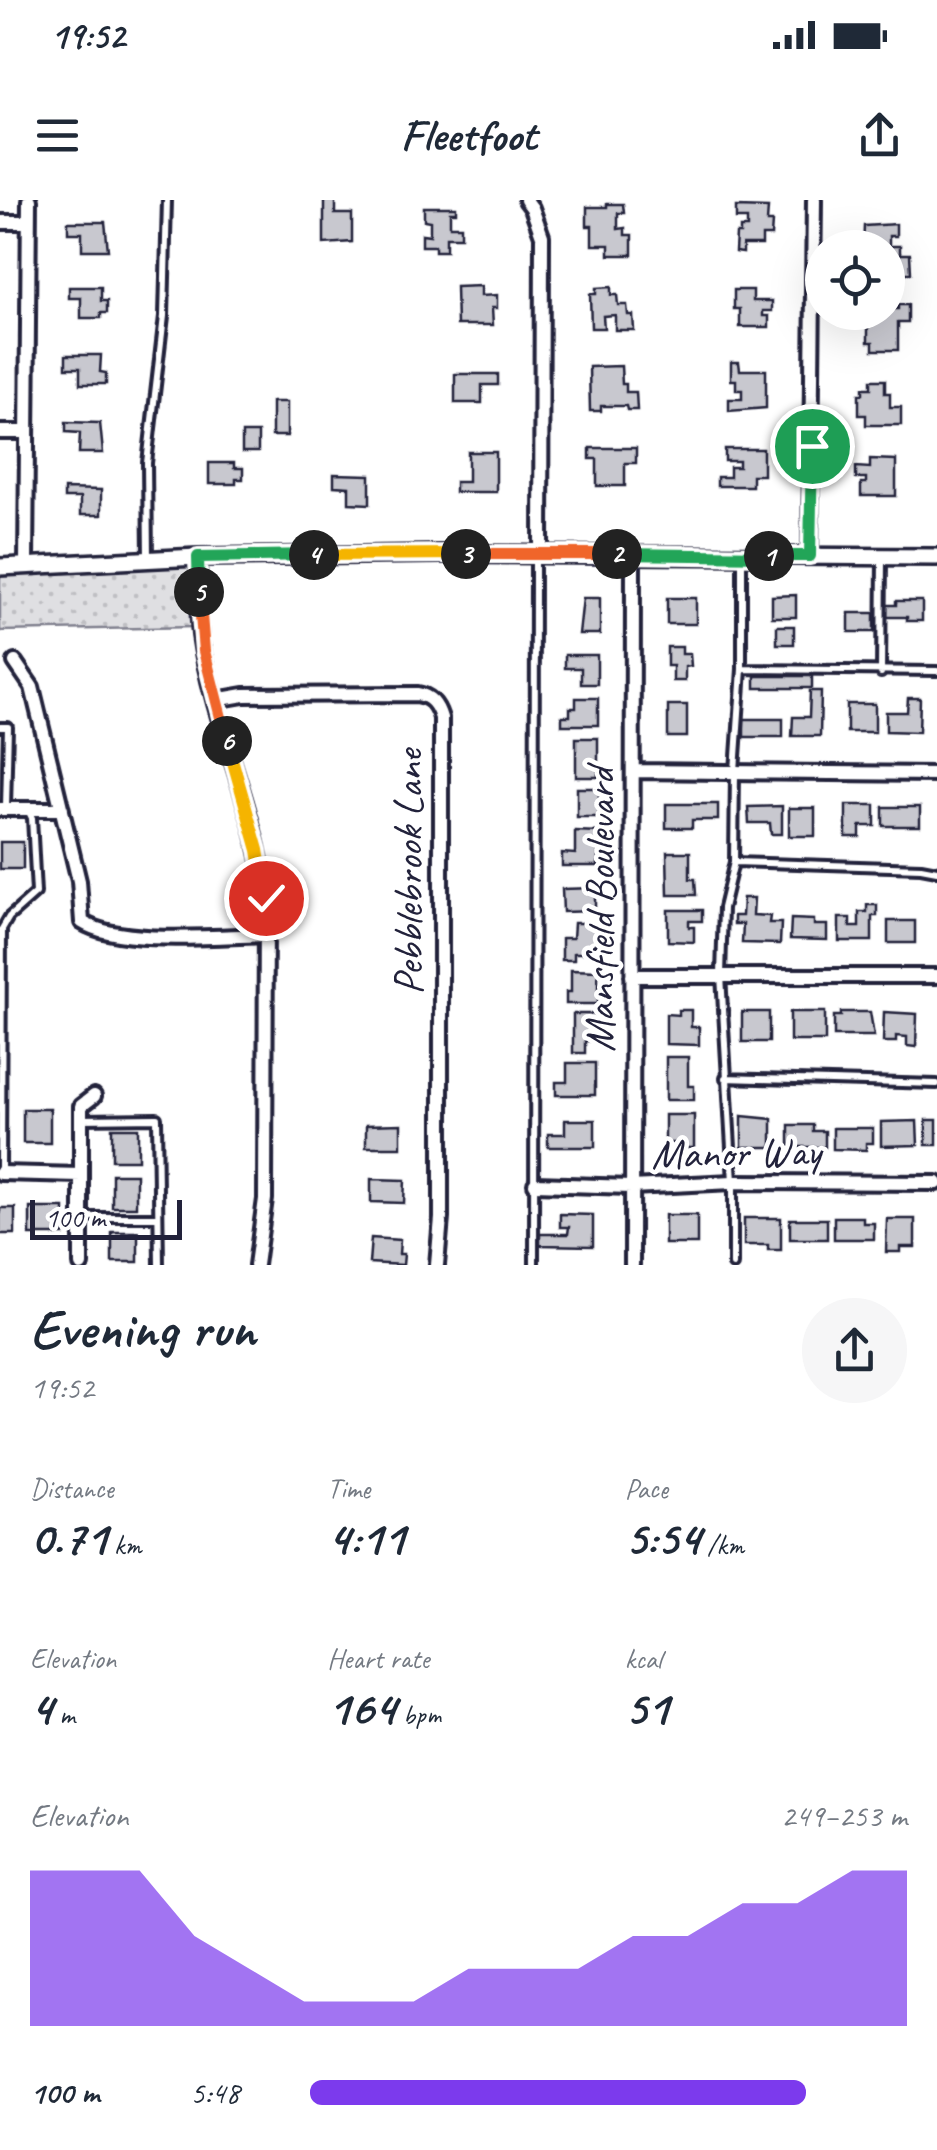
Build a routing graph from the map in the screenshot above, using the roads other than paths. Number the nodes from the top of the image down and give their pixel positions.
1 (28, 200) edge
2 (167, 200) edge
3 (526, 200) edge
4 (814, 200) edge
5 (0, 222) edge
6 (28, 222) junction
7 (0, 432) edge
8 (27, 432) junction
9 (538, 554) junction
10 (634, 554) junction
11 (742, 556) junction
12 (810, 556) junction
13 (198, 557) junction
14 (882, 557) junction
15 (937, 557) edge
16 (148, 560) junction
17 (26, 566) junction
18 (0, 567) edge
19 (15, 662) dead end
20 (742, 669) junction
21 (881, 672) junction
22 (937, 672) edge
23 (215, 700) junction
24 (0, 726) edge
25 (634, 771) junction
26 (734, 771) junction
27 (937, 774) edge
28 (3, 809) edge
29 (62, 809) junction
30 (28, 810) junction
31 (734, 862) junction
32 (937, 871) edge
33 (267, 935) junction
34 (721, 975) junction
35 (632, 976) junction
36 (937, 976) edge
37 (725, 1078) junction
38 (937, 1084) edge
39 (1, 1095) edge
40 (94, 1096) dead end
41 (81, 1119) junction
42 (1, 1173) edge
43 (80, 1175) junction
44 (733, 1182) junction
45 (536, 1184) junction
46 (937, 1184) edge
47 (631, 1187) junction
48 (158, 1216) junction
49 (80, 1217) junction
50 (81, 1265) edge
51 (159, 1265) edge
52 (256, 1265) edge
53 (438, 1265) edge
54 (534, 1265) edge
55 (632, 1265) edge
56 (733, 1265) edge

1 - 6 street
2 - 16 lane
3 - 9 street
4 - 12 street
5 - 6 street
6 - 8 street
7 - 8 street
8 - 17 street
9 - 10 street
9 - 13 street
9 - 45 lane
10 - 11 street
10 - 25 street, Mansfield Boulevard
11 - 12 street
11 - 20 lane
12 - 14 street
13 - 16 street
13 - 23 street
14 - 15 street
14 - 21 lane
16 - 17 street
17 - 18 street
19 - 29 street
20 - 21 lane
20 - 26 lane
21 - 22 lane
23 - 33 street
23 - 53 street, Pebblebrook Lane
24 - 28 lane
25 - 26 street
25 - 35 street, Mansfield Boulevard
26 - 27 street
26 - 31 lane
28 - 30 street
29 - 30 street
29 - 33 street
30 - 39 lane
31 - 32 lane
31 - 34 lane
33 - 52 street
34 - 35 street
34 - 36 street
34 - 37 lane
35 - 47 street, Mansfield Boulevard
37 - 38 lane
37 - 44 lane
39 - 42 lane
40 - 41 street
41 - 43 street
41 - 48 lane
42 - 43 street
43 - 49 street
44 - 46 street, Manor Way
44 - 47 street, Manor Way
44 - 56 lane
45 - 47 street, Manor Way
45 - 54 lane
47 - 55 street, Mansfield Boulevard
48 - 49 lane
48 - 51 lane
49 - 50 street

